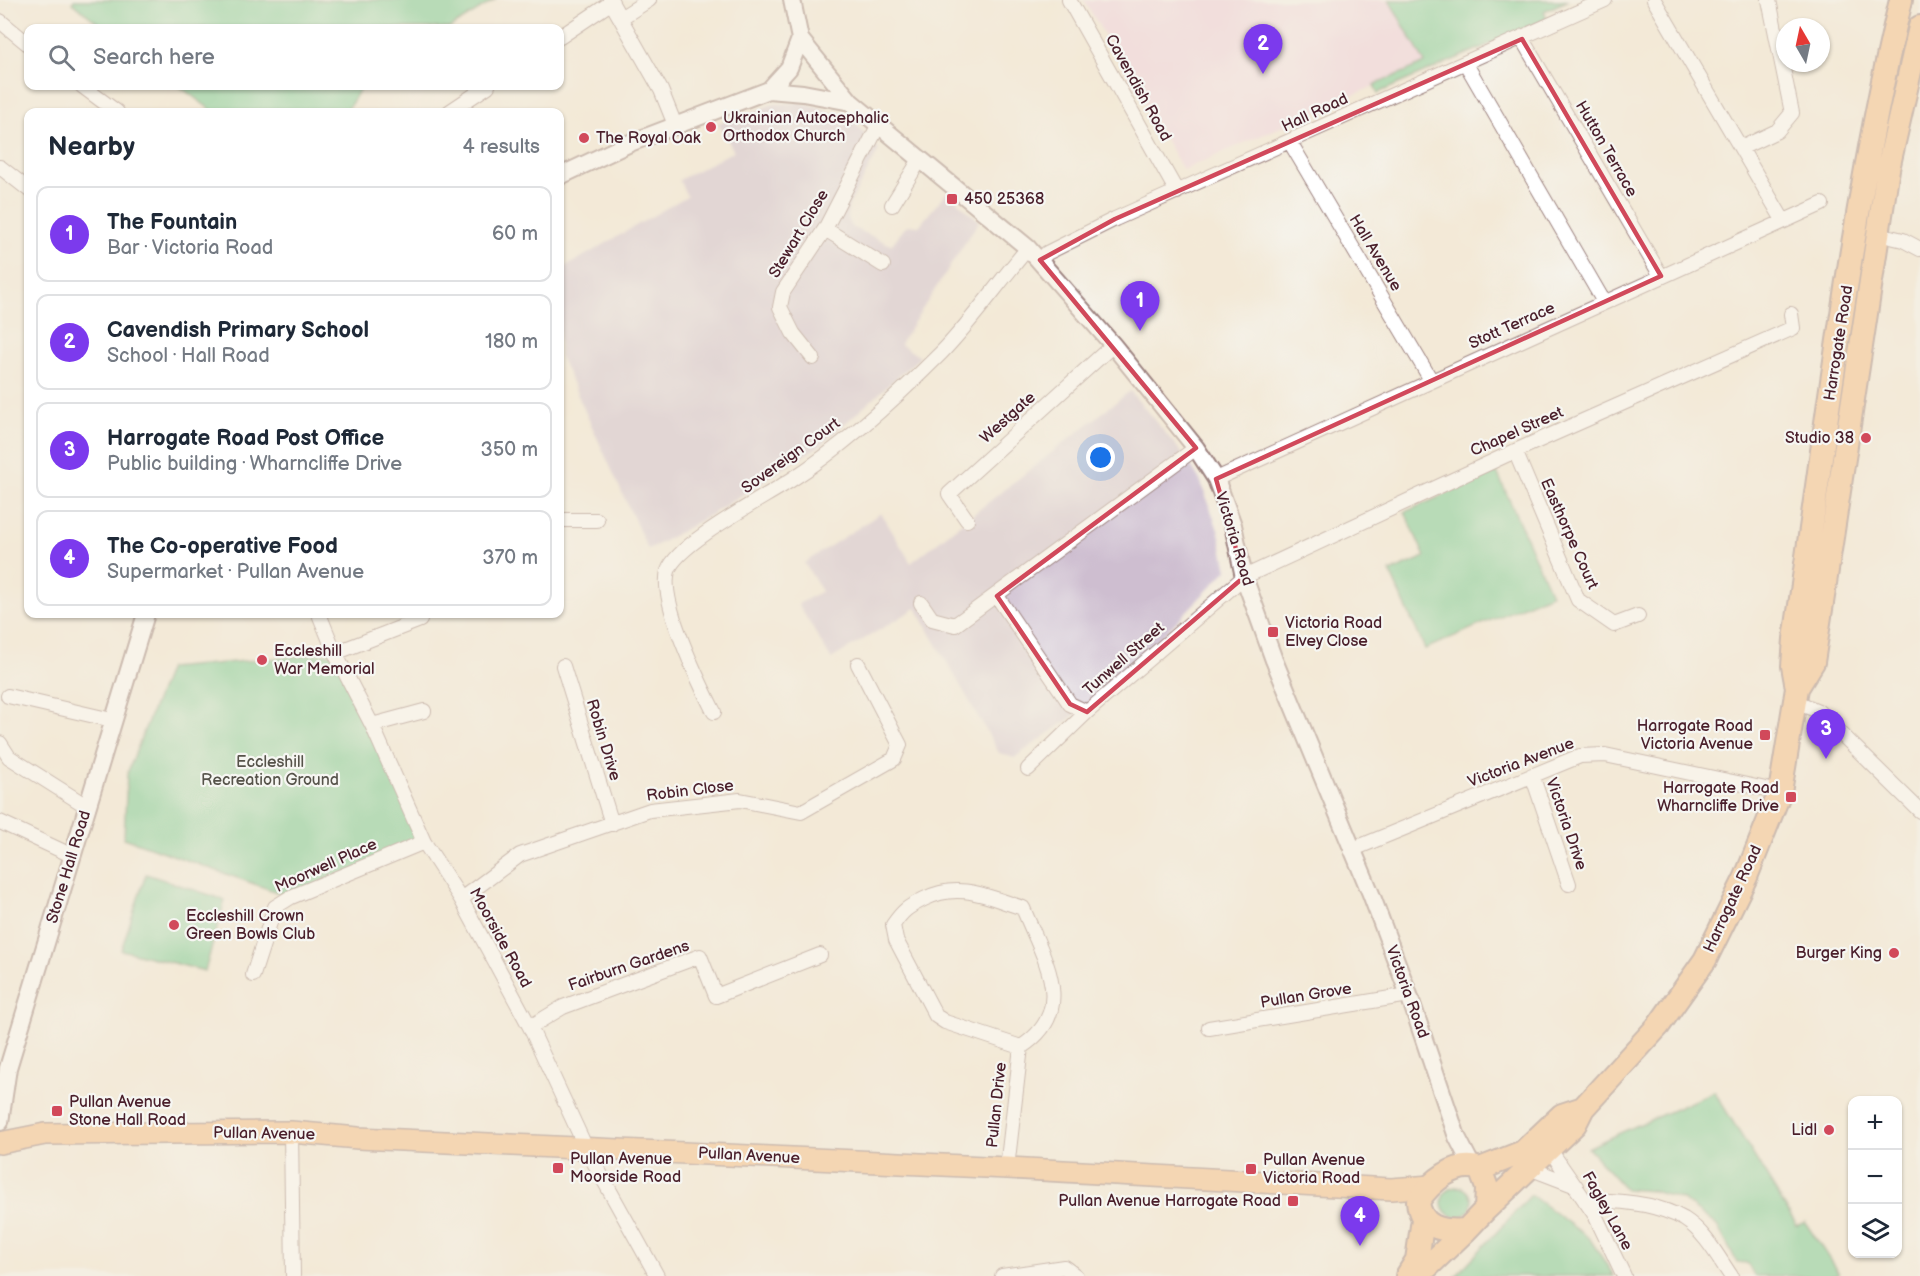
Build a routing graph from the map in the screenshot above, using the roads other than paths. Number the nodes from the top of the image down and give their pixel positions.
1 (649, 0) edge
2 (792, 0) edge
3 (1069, 0) edge
4 (1605, 0) edge
5 (1654, 0) edge
6 (1769, 0) edge
7 (1902, 0) edge
8 (611, 1) edge
9 (622, 17) junction
10 (0, 21) edge
11 (1920, 27) edge
12 (564, 34) edge
13 (800, 39) junction
14 (1522, 39) junction
15 (24, 41) edge
16 (1466, 64) junction
17 (87, 90) edge
18 (482, 90) edge
19 (769, 90) junction
20 (851, 102) junction
21 (112, 108) edge
22 (455, 108) edge
23 (675, 125) junction
24 (878, 126) junction
25 (1290, 142) junction
26 (1741, 148) junction
27 (921, 158) junction
28 (0, 167) edge
29 (564, 174) edge
30 (24, 186) edge
31 (1177, 192) junction
32 (1822, 204) dead end
33 (892, 205) dead end
34 (1783, 220) junction
35 (825, 229) junction
36 (1878, 234) junction
37 (1920, 249) edge
38 (1034, 254) junction
39 (883, 266) dead end
40 (1661, 276) junction
41 (1604, 302) junction
42 (1791, 314) dead end
43 (1113, 345) junction
44 (813, 358) dead end
45 (1431, 380) junction
46 (1196, 448) junction
47 (1515, 451) junction
48 (1216, 479) junction
49 (564, 517) edge
50 (597, 520) dead end
51 (967, 520) dead end
52 (1244, 577) junction
53 (997, 596) junction
54 (921, 603) dead end
55 (1638, 616) dead end
56 (145, 618) edge
57 (321, 618) edge
58 (420, 620) dead end
59 (335, 653) junction
60 (858, 664) dead end
61 (563, 666) dead end
62 (1796, 695) junction
63 (8, 696) dead end
64 (424, 711) dead end
65 (714, 712) dead end
66 (1087, 712) junction
67 (112, 720) junction
68 (372, 725) junction
69 (0, 743) edge
70 (1028, 769) dead end
71 (1532, 775) junction
72 (1780, 792) junction
73 (88, 807) junction
74 (1920, 811) edge
75 (0, 822) edge
76 (612, 824) junction
77 (424, 842) junction
78 (1351, 850) junction
79 (73, 856) junction
80 (1569, 884) dead end
81 (461, 899) junction
82 (820, 955) dead end
83 (253, 975) dead end
84 (1409, 996) junction
85 (530, 1027) junction
86 (1209, 1029) dead end
87 (1021, 1047) junction
88 (4, 1064) edge
89 (0, 1122) edge
90 (291, 1132) junction
91 (1457, 1137) junction
92 (0, 1143) edge
93 (1540, 1146) junction
94 (586, 1148) junction
95 (1007, 1168) junction
96 (1476, 1168) junction
97 (1529, 1168) junction
98 (1576, 1186) junction
99 (1429, 1195) junction
100 (1585, 1201) junction
101 (1486, 1209) junction
102 (1466, 1230) junction
103 (294, 1276) edge
104 (657, 1276) edge
105 (1002, 1276) edge
106 (1076, 1276) edge
107 (1407, 1276) edge
108 (1419, 1276) edge
109 (1624, 1276) edge
110 (1731, 1276) edge

1 - 9 street
2 - 13 street, Victoria Road
3 - 31 street, Cavendish Road
4 - 14 street, Hall Road
5 - 26 street
6 - 26 street
7 - 62 highway, Harrogate Road
8 - 9 street
8 - 12 street
9 - 23 street
10 - 15 street
11 - 36 highway, Harrogate Road
13 - 19 street
13 - 20 street, Victoria Road
14 - 16 street, Hall Road
14 - 40 street, Hutton Terrace
16 - 25 street, Hall Road
16 - 41 street
17 - 21 street
18 - 22 street
19 - 20 street
19 - 23 street
20 - 24 street, Victoria Road
23 - 29 street
24 - 27 street, Victoria Road
24 - 35 street, Stewart Close
25 - 31 street, Hall Road
25 - 45 street, Hall Avenue
26 - 34 street
27 - 33 street
27 - 38 street, Victoria Road
28 - 30 street
31 - 38 street, Hall Road
32 - 34 street, Stott Terrace
34 - 40 street, Stott Terrace
35 - 39 street
35 - 44 street, Stewart Close
36 - 37 street
36 - 62 highway, Harrogate Road
38 - 43 street, Victoria Road
38 - 65 street, Sovereign Court
40 - 41 street, Stott Terrace
41 - 45 street, Stott Terrace
42 - 47 street, Chapel Street
43 - 46 street, Victoria Road
43 - 51 street, Westgate
45 - 48 street, Stott Terrace
46 - 48 street, Victoria Road
46 - 53 street
47 - 52 street, Chapel Street
47 - 55 street, Easthorpe Court
48 - 52 street, Victoria Road
49 - 50 street
52 - 66 street, Tunwell Street
52 - 78 street, Victoria Road
53 - 54 street
53 - 66 street
56 - 67 street, Stone Hall Road
57 - 59 street, Moorside Road
58 - 59 street
59 - 68 street, Moorside Road
60 - 76 street, Robin Close
61 - 76 street, Robin Drive
62 - 72 highway, Harrogate Road
62 - 74 street
63 - 67 street
64 - 68 street
66 - 70 street, Tunwell Street
67 - 73 street, Stone Hall Road
68 - 77 street, Moorside Road
69 - 73 street
71 - 72 street, Victoria Avenue
71 - 78 street, Victoria Avenue
71 - 80 street, Victoria Drive
72 - 93 highway, Harrogate Road
73 - 79 street, Stone Hall Road
75 - 79 street
76 - 81 street, Robin Close
77 - 81 street, Moorside Road
77 - 83 street, Moorwell Place
78 - 84 street, Victoria Road
79 - 88 street, Stone Hall Road
81 - 85 street, Moorside Road
82 - 85 street, Fairburn Gardens
84 - 86 street, Pullan Grove
84 - 91 street, Victoria Road
85 - 94 street, Moorside Road
87 - 87 street, Pullan Drive
87 - 95 street, Pullan Drive
88 - 89 street, Stone Hall Road
90 - 92 main road, Pullan Avenue
90 - 94 main road, Pullan Avenue
90 - 103 street
91 - 96 street, Victoria Road
91 - 99 street
93 - 96 highway, Harrogate Road
93 - 97 highway, Harrogate Road
93 - 98 street, Fagley Lane
94 - 95 main road, Pullan Avenue
94 - 104 street, Moorside Road
95 - 99 main road, Pullan Avenue
96 - 99 highway, Harrogate Road
96 - 101 highway
97 - 98 street
97 - 101 highway, Harrogate Road
98 - 100 street, Fagley Lane
99 - 102 highway
99 - 107 highway
100 - 109 street, Fagley Lane
100 - 110 street
101 - 102 highway, Harrogate Road
102 - 108 highway, Harrogate Road
105 - 106 street

